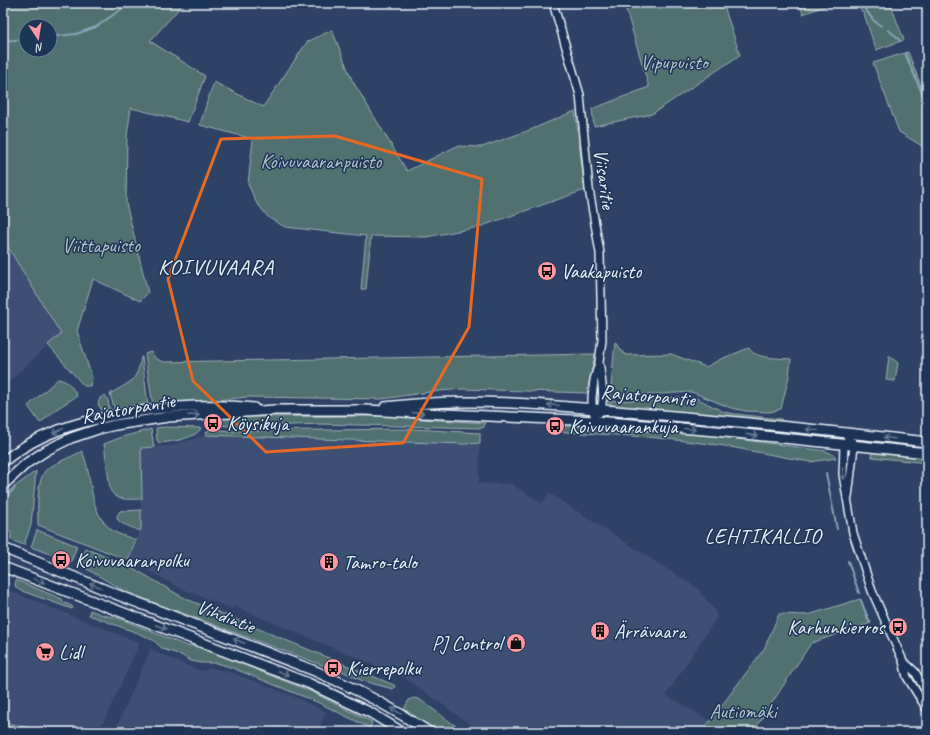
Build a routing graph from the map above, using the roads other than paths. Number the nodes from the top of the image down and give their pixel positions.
1 (553, 3) edge
2 (599, 362) junction
3 (592, 408) junction
4 (601, 409) junction
5 (275, 410) junction
6 (366, 410) junction
7 (596, 421) junction
8 (851, 434) junction
9 (927, 442) edge
10 (844, 445) junction
11 (854, 446) junction
12 (927, 453) edge
13 (3, 462) edge
14 (3, 485) edge
15 (848, 503) junction
16 (3, 548) edge
17 (3, 567) edge
18 (903, 661) junction
19 (927, 693) edge
20 (927, 709) edge
21 (402, 732) edge
22 (429, 732) edge

1 - 2 street, Viisaritie
2 - 3 street, Viisaritie
2 - 4 street, Viisaritie
3 - 4 main road, Rajatorpantie
3 -> 6 main road, Rajatorpantie
3 - 7 street, Viisaritie
4 - 7 street, Viisaritie
8 -> 4 main road, Rajatorpantie
5 - 6 main road, Rajatorpantie
5 -> 13 main road, Rajatorpantie
14 -> 5 main road, Rajatorpantie
6 -> 7 main road, Rajatorpantie
7 -> 10 main road, Rajatorpantie
9 -> 8 main road, Rajatorpantie
8 - 10 street
8 - 11 street
10 - 11 main road, Rajatorpantie
10 -> 15 street
11 - 12 main road, Rajatorpantie
11 - 15 street
15 - 18 street
22 -> 16 main road, Vihdintie
17 -> 21 main road, Vihdintie
18 - 19 street
18 - 20 street

